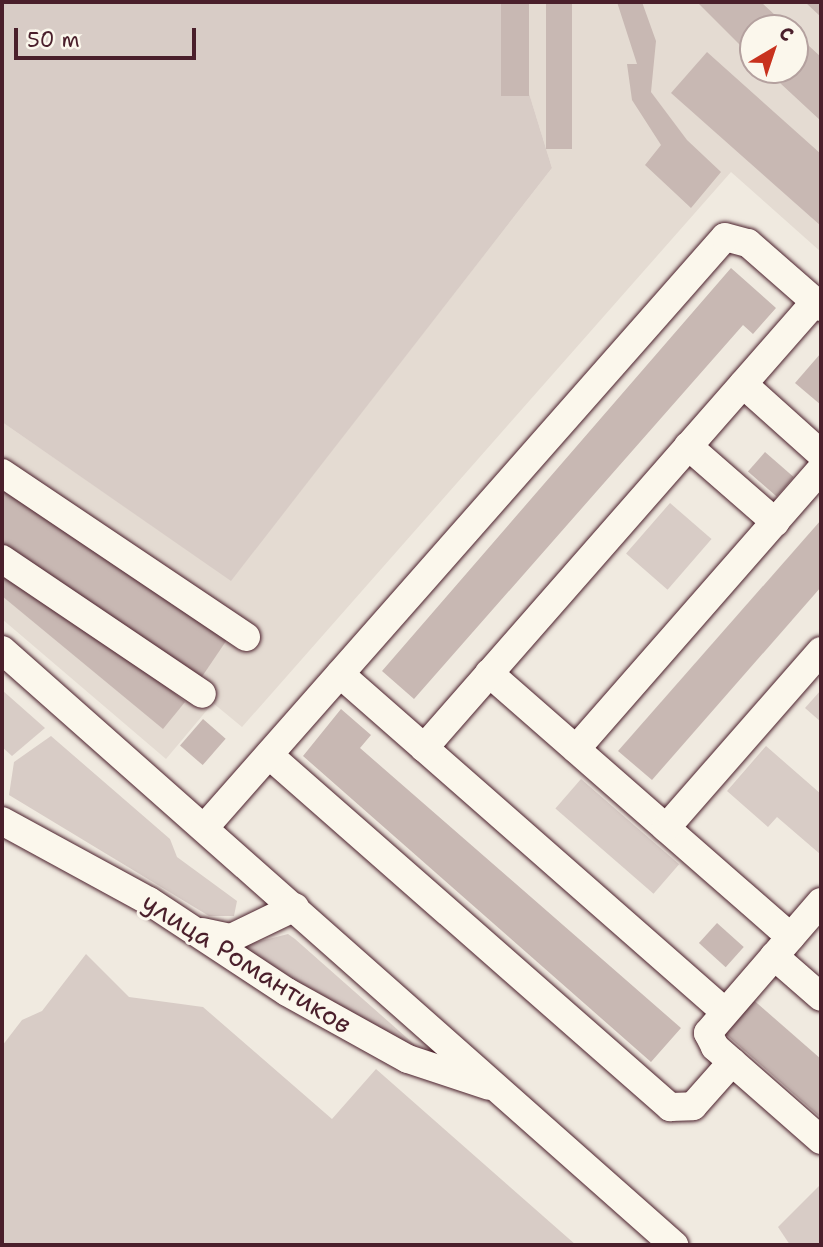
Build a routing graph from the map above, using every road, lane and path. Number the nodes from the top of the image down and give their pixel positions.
1 (818, 305) edge
2 (743, 384) junction
3 (688, 446) junction
4 (821, 454) edge
5 (821, 469) edge
6 (2, 473) edge
7 (775, 523) junction
8 (2, 559) edge
9 (246, 637) dead end
10 (2, 650) edge
11 (821, 651) edge
12 (489, 673) junction
13 (340, 674) junction
14 (202, 694) dead end
15 (424, 748) junction
16 (576, 749) junction
17 (269, 755) junction
18 (4, 825) edge
19 (205, 827) junction
20 (666, 828) junction
21 (821, 902) edge
22 (295, 907) junction
23 (196, 931) junction
24 (783, 946) junction
25 (821, 997) edge
26 (725, 1012) junction
27 (732, 1062) junction
28 (500, 1090) junction
29 (821, 1140) edge
30 (674, 1245) edge

1 - 2 street
1 - 13 street
2 - 3 street
2 - 4 street
3 - 7 street
3 - 12 street
5 - 7 street
6 - 9 street
7 - 16 street
8 - 14 street
10 - 19 street, улица Романтиков
11 - 20 street
12 - 15 street
12 - 16 street
13 - 15 street
13 - 17 street
15 - 26 street
16 - 20 street
17 - 19 street
17 - 27 street
18 - 23 street, улица Романтиков
19 - 22 street, улица Романтиков
20 - 24 street
21 - 24 street
22 - 23 street
22 - 28 street, улица Романтиков
23 - 28 street, улица Романтиков
24 - 25 street
24 - 26 street
26 - 27 street
27 - 29 street
28 - 30 street, улица Романтиков

